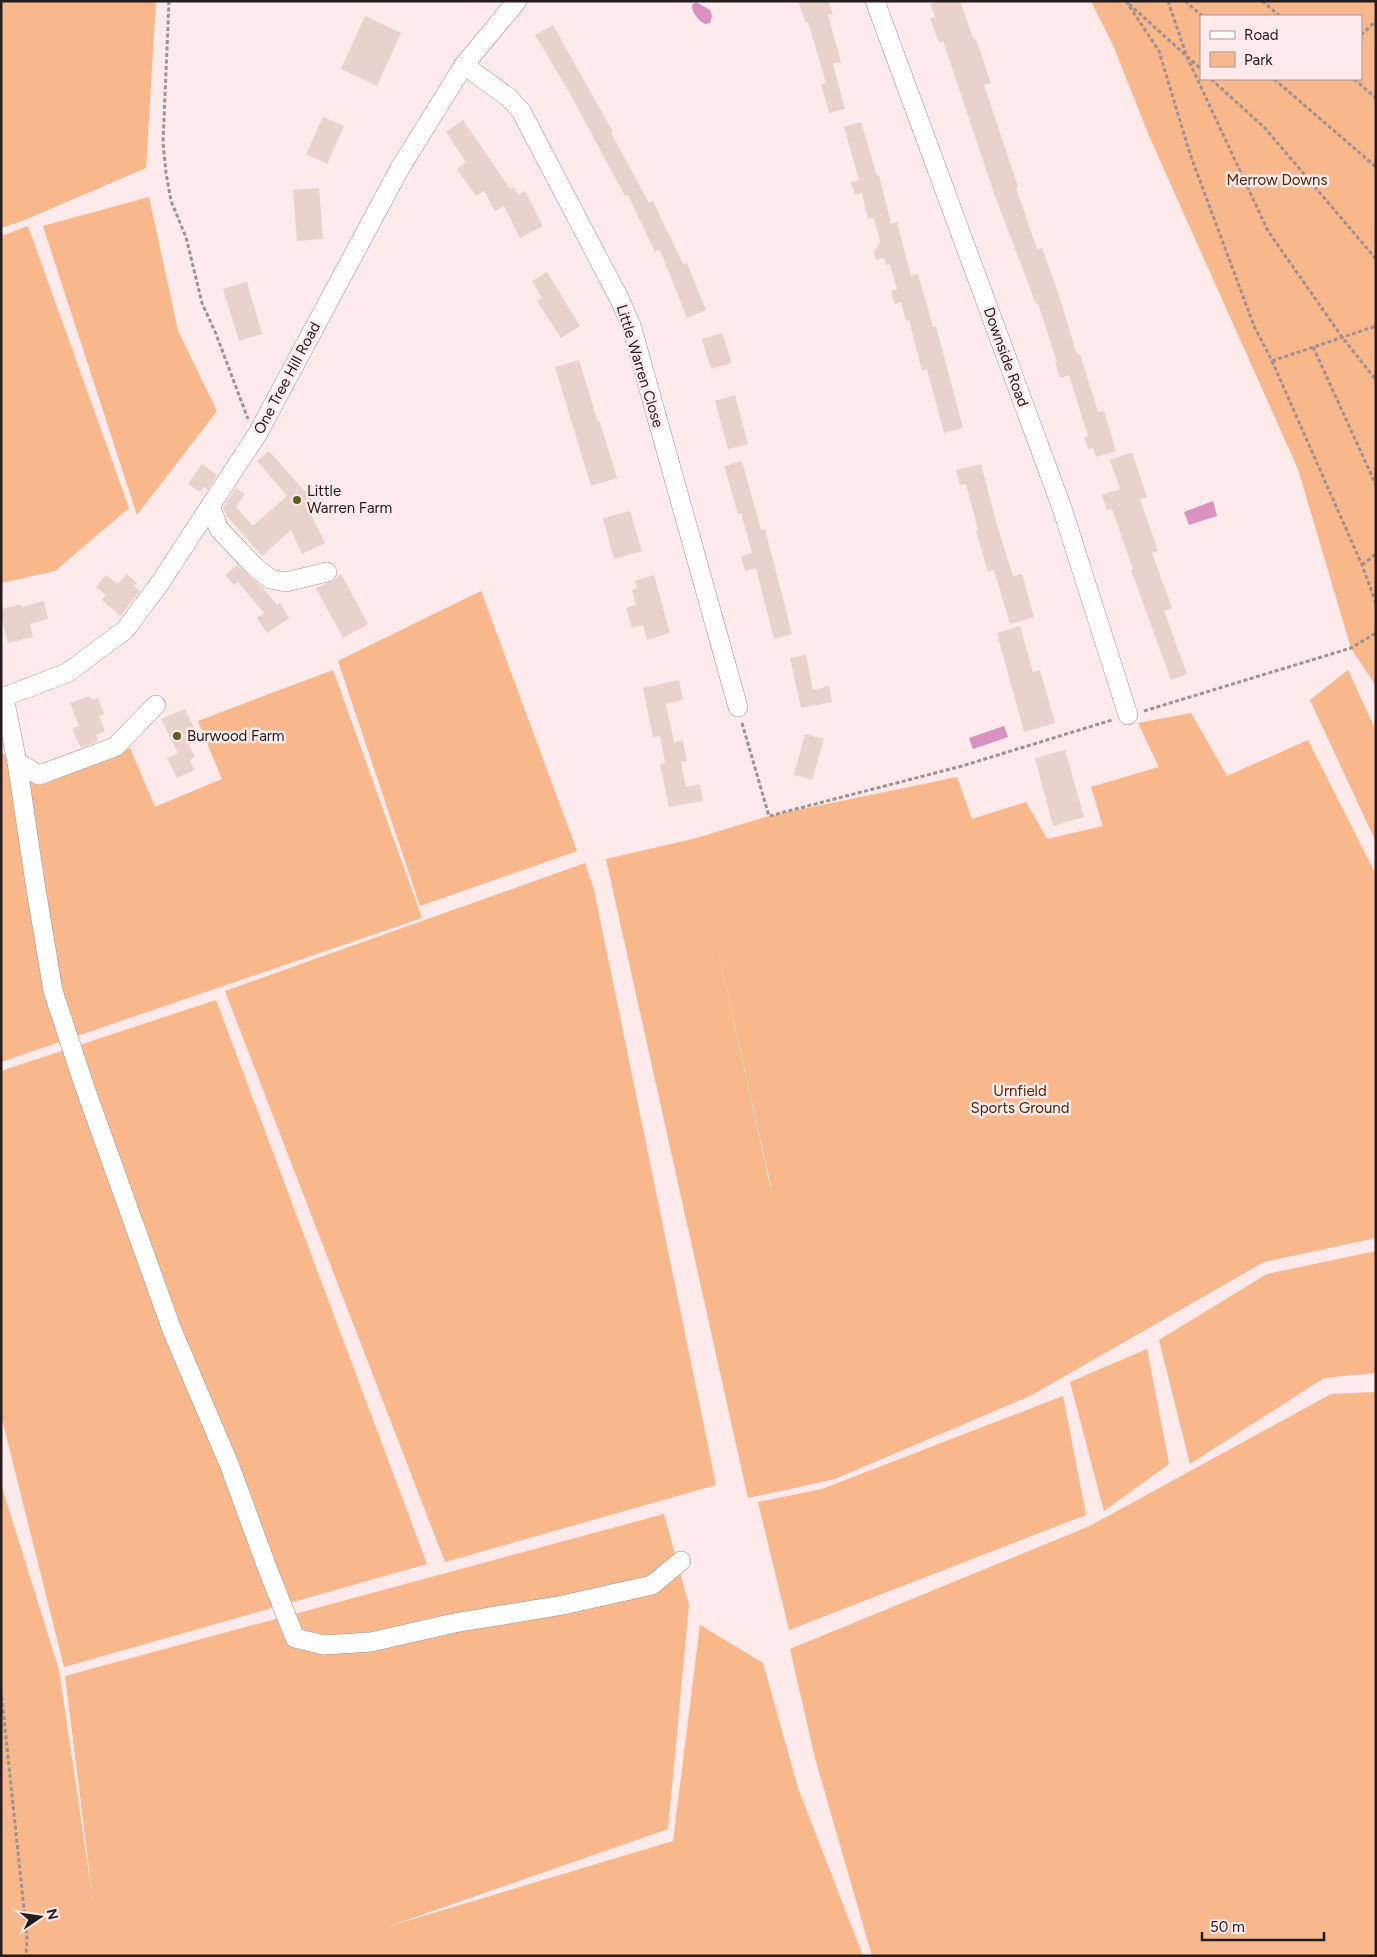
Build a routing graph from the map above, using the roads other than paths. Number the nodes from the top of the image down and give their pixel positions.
1 (517, 1) edge
2 (875, 1) edge
3 (464, 66) junction
4 (210, 506) junction
5 (327, 572) dead end
6 (2, 698) edge
7 (156, 705) dead end
8 (738, 708) road end
9 (1128, 715) road end
10 (17, 762) junction
11 (681, 1561) dead end

1 - 3 street, One Tree Hill Road
2 - 9 street, Downside Road
3 - 4 street, One Tree Hill Road
3 - 8 street, Little Warren Close
4 - 5 street
4 - 6 street, One Tree Hill Road
6 - 10 street
7 - 10 street
10 - 11 street

